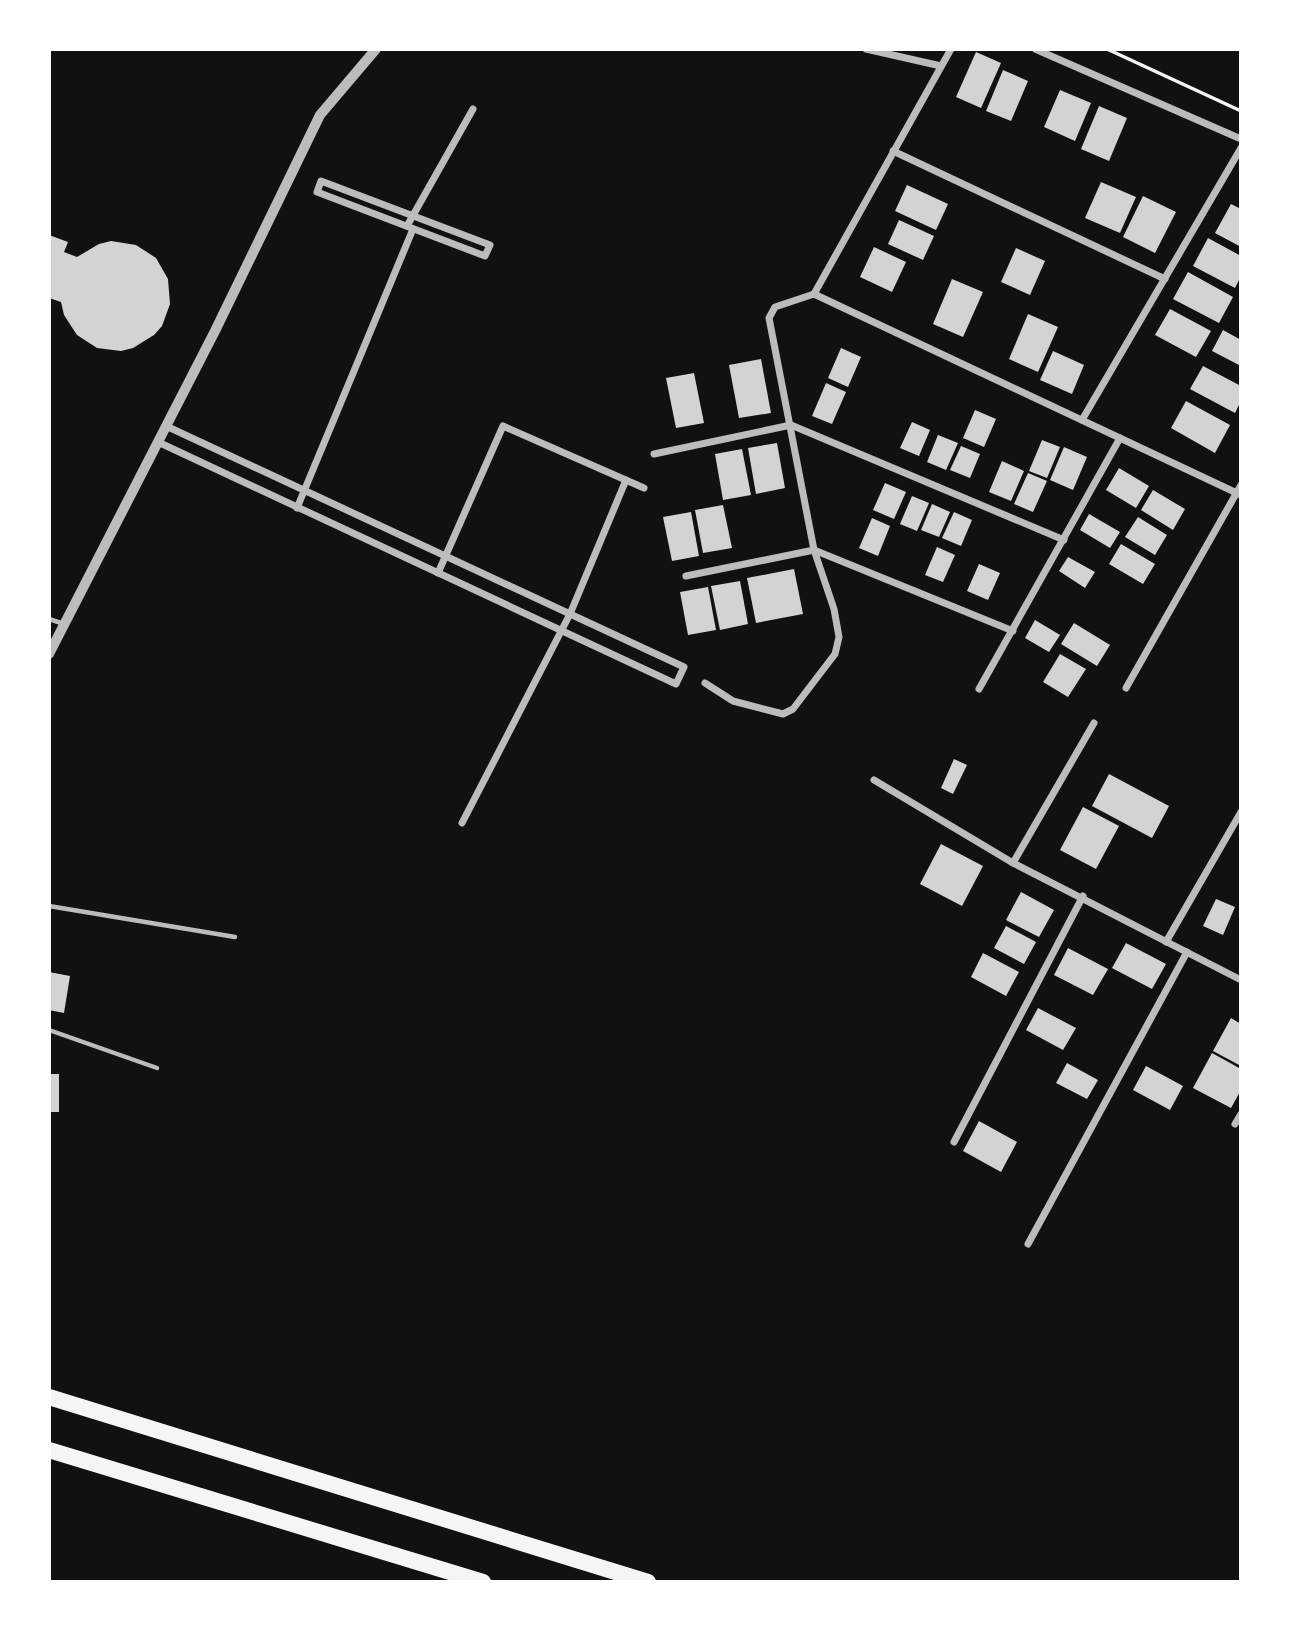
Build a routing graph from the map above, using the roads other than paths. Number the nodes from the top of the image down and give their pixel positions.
1 (376, 49) edge
2 (866, 49) edge
3 (951, 49) edge
4 (1035, 49) edge
5 (941, 66) junction
6 (473, 109) dead end
7 (1241, 139) edge
8 (1241, 148) edge
9 (893, 151) junction
10 (413, 216) junction
11 (410, 228) junction
12 (1164, 279) junction
13 (814, 294) junction
14 (1082, 420) junction
15 (791, 425) junction
16 (166, 426) junction
17 (1120, 438) junction
18 (158, 442) junction
19 (654, 454) dead end
20 (626, 480) junction
21 (644, 488) dead end
22 (304, 491) junction
23 (1240, 491) edge
24 (297, 508) junction
25 (1063, 540) junction
26 (814, 550) junction
27 (445, 556) junction
28 (438, 573) junction
29 (686, 576) dead end
30 (570, 614) junction
31 (49, 619) edge
32 (64, 624) junction
33 (561, 631) junction
34 (1013, 631) junction
35 (49, 654) edge
36 (705, 683) dead end
37 (1126, 688) dead end
38 (979, 689) dead end
39 (1094, 723) dead end
40 (874, 780) dead end
41 (1241, 813) edge
42 (461, 823) dead end
43 (1013, 863) junction
44 (1083, 896) junction
45 (49, 906) edge
46 (234, 937) dead end
47 (1166, 942) junction
48 (1187, 953) junction
49 (1241, 980) edge
50 (49, 1030) edge
51 (157, 1068) dead end
52 (1241, 1114) edge
53 (1235, 1124) dead end
54 (954, 1142) dead end
55 (1028, 1244) dead end
56 (49, 1397) edge
57 (49, 1450) edge
58 (484, 1582) edge
59 (648, 1582) edge

1 - 16 street
2 - 5 street
3 - 5 street
4 - 7 street
5 - 9 street
6 - 10 street
8 - 12 street
9 - 12 street
9 - 13 street
10 - 11 street
10 - 11 street
10 - 11 street
11 - 22 street
12 - 14 street
13 - 14 street
13 - 15 street
14 - 17 street
15 - 19 street
15 - 25 street
15 - 26 street
16 - 18 street
16 - 22 street
17 - 23 street
17 - 25 street
18 - 24 street
18 - 32 street
20 - 21 street
20 - 27 street
20 - 30 street
22 - 24 street
22 - 27 street
23 - 37 street
24 - 28 street
25 - 34 street
26 - 29 street
26 - 34 street
26 - 36 street
27 - 28 street
27 - 30 street
28 - 33 street
30 - 33 street
30 - 33 street
31 - 32 lane
32 - 35 street
33 - 42 street
34 - 38 street
39 - 43 street
40 - 43 street
41 - 47 street
43 - 44 street
44 - 47 street
44 - 54 street
45 - 46 lane
47 - 48 street
48 - 49 street
48 - 55 street
50 - 51 lane
52 - 53 street
56 - 59 highway
57 - 58 highway

